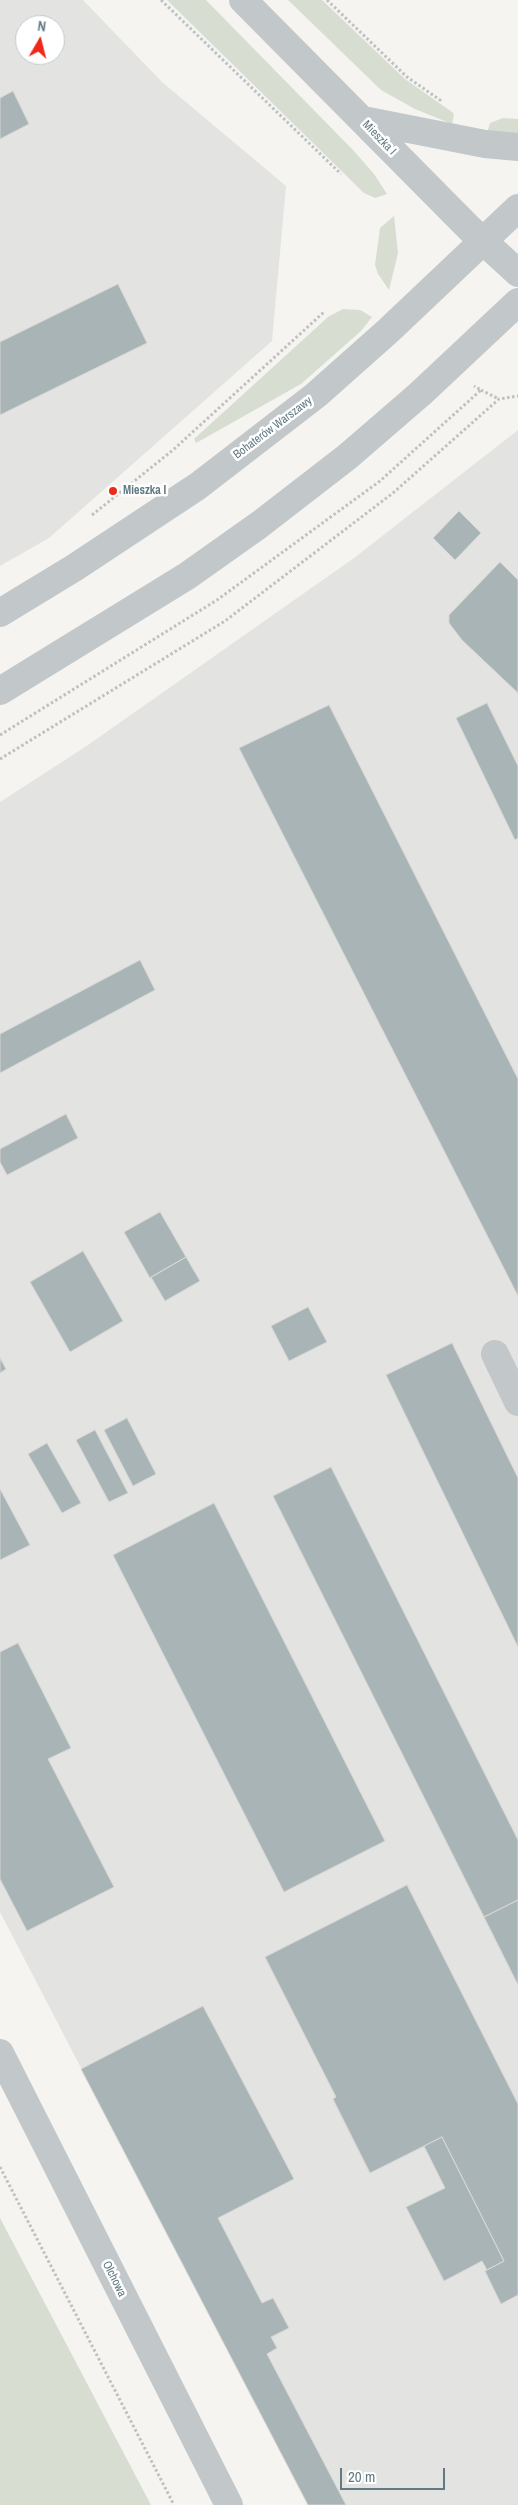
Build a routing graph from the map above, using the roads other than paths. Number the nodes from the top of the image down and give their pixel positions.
1 (243, 0) edge
2 (363, 120) junction
3 (518, 147) edge
4 (518, 208) edge
5 (483, 241) junction
6 (518, 273) edge
7 (518, 302) edge
8 (0, 613) edge
9 (0, 691) edge
10 (495, 1354) dead end
11 (518, 1402) edge
12 (0, 2053) edge
13 (229, 2505) edge

1 - 2 street, Mieszka I
2 - 3 street
2 - 5 street, Mieszka I
4 - 5 street, Bohaterów Warszawy
5 - 6 street, Mieszka I
5 - 8 street, Bohaterów Warszawy
7 - 9 street
10 - 11 street
12 - 13 street, Olchowa

